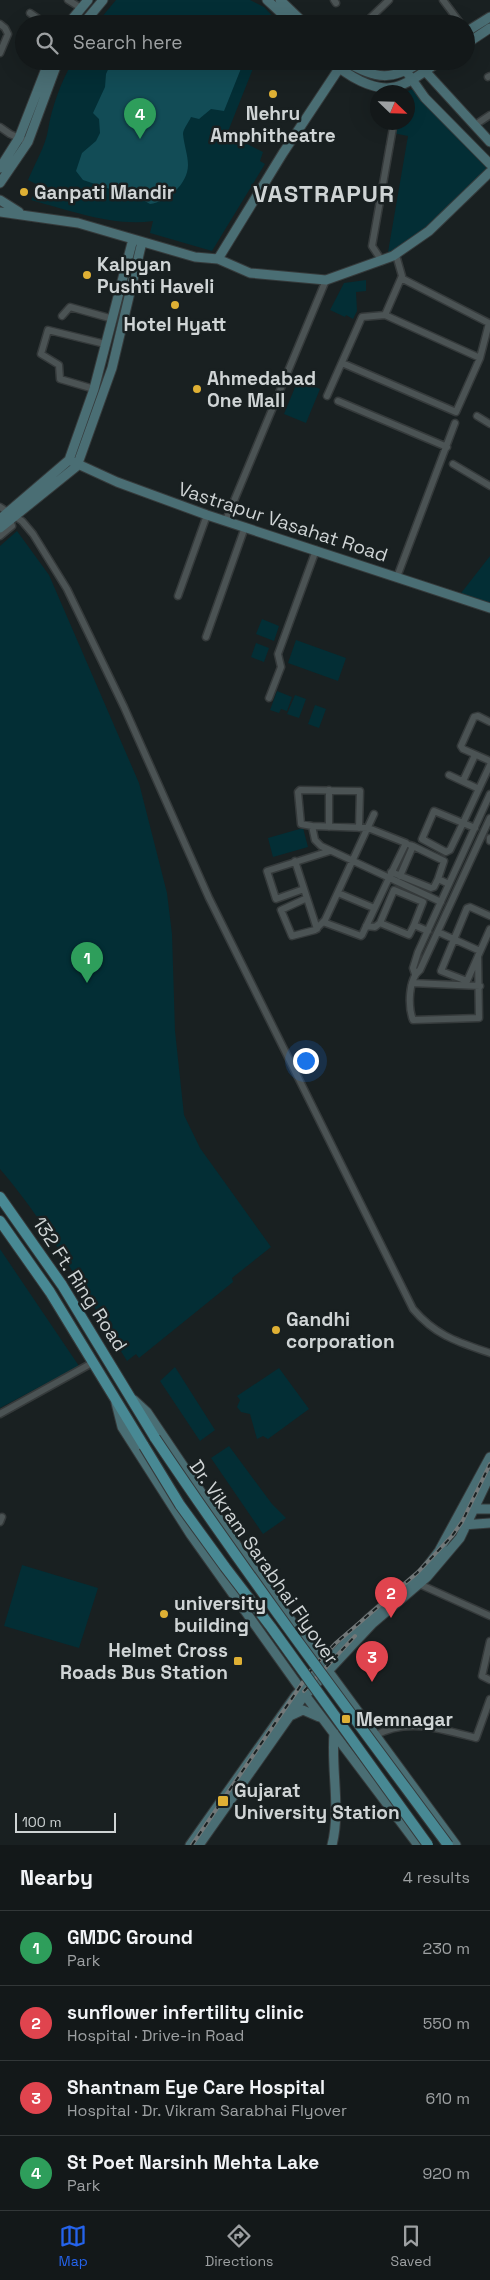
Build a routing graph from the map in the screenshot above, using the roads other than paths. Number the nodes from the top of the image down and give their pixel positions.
1 (68, 0) edge
2 (88, 0) edge
3 (103, 0) edge
4 (267, 0) edge
5 (280, 0) edge
6 (389, 0) edge
7 (443, 0) edge
8 (81, 8) junction
9 (30, 13) dead end
10 (33, 15) edge
11 (76, 15) edge
12 (90, 15) edge
13 (283, 15) edge
14 (296, 15) edge
15 (373, 15) edge
16 (454, 15) edge
17 (490, 17) edge
18 (0, 24) edge
19 (475, 26) edge
20 (490, 28) edge
21 (475, 38) edge
22 (0, 53) edge
23 (46, 70) edge
24 (54, 70) edge
25 (339, 70) edge
26 (351, 70) edge
27 (359, 70) edge
28 (409, 70) edge
29 (419, 70) edge
30 (427, 70) edge
31 (406, 71) junction
32 (410, 80) junction
33 (373, 85) edge
34 (402, 85) edge
35 (490, 116) edge
36 (475, 125) junction
37 (0, 127) edge
38 (393, 130) edge
39 (23, 140) junction
40 (490, 142) edge
41 (490, 164) edge
42 (0, 168) edge
43 (490, 172) edge
44 (0, 182) edge
45 (1, 203) edge
46 (137, 240) junction
47 (396, 255) junction
48 (218, 259) junction
49 (382, 261) junction
50 (401, 278) junction
51 (326, 280) junction
52 (385, 315) junction
53 (62, 316) dead end
54 (113, 319) junction
55 (105, 344) junction
56 (480, 358) junction
57 (342, 363) junction
58 (94, 389) junction
59 (327, 396) dead end
60 (338, 401) dead end
61 (476, 416) dead end
62 (456, 423) dead end
63 (490, 424) edge
64 (446, 447) junction
65 (73, 462) junction
66 (453, 464) dead end
67 (490, 486) edge
68 (8, 514) edge
69 (207, 515) junction
70 (0, 519) edge
71 (226, 520) junction
72 (245, 527) junction
73 (0, 528) edge
74 (0, 536) edge
75 (316, 550) junction
76 (397, 577) junction
77 (178, 596) dead end
78 (490, 608) edge
79 (206, 637) dead end
80 (269, 698) dead end
81 (490, 722) edge
82 (474, 755) junction
83 (490, 763) edge
84 (449, 775) dead end
85 (462, 782) junction
86 (479, 789) junction
87 (329, 790) junction
88 (490, 794) edge
89 (374, 814) dead end
90 (490, 818) edge
91 (463, 822) junction
92 (312, 826) junction
93 (329, 827) junction
94 (359, 828) junction
95 (368, 828) junction
96 (475, 828) junction
97 (487, 832) edge
98 (406, 843) junction
99 (413, 846) junction
100 (330, 851) junction
101 (296, 861) junction
102 (353, 862) junction
103 (390, 875) junction
104 (400, 876) junction
105 (438, 879) junction
106 (449, 884) junction
107 (304, 889) junction
108 (338, 893) junction
109 (307, 898) junction
110 (441, 902) junction
111 (374, 908) junction
112 (490, 916) edge
113 (324, 922) junction
114 (380, 923) junction
115 (414, 925) junction
116 (366, 926) junction
117 (317, 928) junction
118 (490, 929) edge
119 (428, 931) junction
120 (438, 932) junction
121 (453, 939) junction
122 (479, 954) junction
123 (415, 974) junction
124 (412, 983) junction
125 (480, 986) junction
126 (0, 1197) edge
127 (0, 1221) edge
128 (490, 1353) edge
129 (92, 1363) junction
130 (127, 1393) junction
131 (114, 1399) junction
132 (0, 1414) edge
133 (490, 1458) edge
134 (490, 1475) edge
135 (463, 1508) junction
136 (490, 1509) edge
137 (474, 1510) junction
138 (490, 1523) edge
139 (454, 1524) junction
140 (466, 1525) junction
141 (419, 1584) junction
142 (490, 1616) edge
143 (490, 1641) edge
144 (325, 1668) junction
145 (490, 1680) edge
146 (303, 1692) junction
147 (490, 1699) edge
148 (290, 1716) junction
149 (324, 1720) junction
150 (334, 1733) junction
151 (374, 1736) junction
152 (190, 1845) edge
153 (199, 1845) edge
154 (332, 1845) edge
155 (418, 1845) edge
156 (428, 1845) edge
157 (448, 1845) edge
158 (456, 1845) edge

1 - 8 street
2 - 8 street
3 - 12 street
4 - 13 street
5 - 14 street
6 - 15 street
7 - 16 street
8 - 11 street
9 - 10 street
17 - 19 street
18 - 22 street
20 - 21 street
23 - 39 street
24 - 39 street
25 - 48 street
26 - 33 street
27 - 31 street
28 - 31 street
29 - 32 street
30 - 36 street
31 - 32 street
32 - 34 street
32 - 41 street
35 - 36 street
36 - 40 street
37 - 39 street
38 - 49 street
39 - 42 street
39 - 44 street
43 - 47 street
45 - 46 street
46 - 48 street
46 - 54 street
46 - 65 street
47 - 49 street
47 - 50 street
48 - 51 street
49 - 51 street
50 - 52 street
50 - 56 street
51 - 71 street
52 - 56 street
52 - 57 street
53 - 54 street
54 - 55 street
55 - 58 street
55 - 58 street
56 - 57 street
57 - 59 street
58 - 65 street
60 - 64 street
61 - 63 street
62 - 64 street
64 - 76 street
65 - 68 street
65 - 69 street, Vastrapur Vasahat Road
66 - 67 street
68 - 70 street
68 - 73 street
68 - 74 street
68 - 128 street
69 - 71 street, Vastrapur Vasahat Road
69 - 77 street
71 - 72 street, Vastrapur Vasahat Road
72 - 75 street, Vastrapur Vasahat Road
72 - 79 street
75 - 76 street, Vastrapur Vasahat Road
75 - 80 street
76 - 78 street, Vastrapur Vasahat Road
81 - 82 street
82 - 83 street
82 - 85 street
83 - 86 street
84 - 85 street
85 - 86 street
86 - 91 street
87 - 92 street
87 - 93 street
87 - 94 street
88 - 96 street
89 - 95 street
90 - 97 street
91 - 91 street
91 - 96 street
92 - 93 street
92 - 100 street
93 - 94 street
94 - 95 street
95 - 98 street
95 - 102 street
96 - 106 street
97 - 120 street
98 - 99 street
98 - 103 street
99 - 104 street
99 - 105 street
100 - 101 street
100 - 102 street
101 - 107 street
101 - 107 street
102 - 103 street
102 - 108 street
103 - 104 street
103 - 110 street
103 - 111 street
104 - 105 street
105 - 106 street
106 - 110 street
107 - 109 street
108 - 111 street
108 - 113 street
109 - 117 street
109 - 117 street
110 - 119 street
111 - 116 street
112 - 121 street
113 - 116 street
113 - 117 street
114 - 115 street
114 - 115 street
114 - 116 street
115 - 119 street
118 - 122 street
119 - 123 street
120 - 121 street
120 - 123 street
121 - 122 street
121 - 122 street
122 - 125 street
123 - 124 street
124 - 125 street
124 - 125 street
126 - 130 main road, 132 Ft. Ring Road
127 - 129 main road, 132 Ft. Ring Road
129 - 131 main road, 132 Ft. Ring Road
129 - 132 street
130 - 144 street
130 - 157 main road, Dr. Vikram Sarabhai Flyover, bridge
131 - 146 street
131 - 156 main road, Dr. Vikram Sarabhai Flyover, bridge
133 - 135 street
134 - 137 street
135 - 137 street
135 - 139 street
136 - 137 street
137 - 140 street
138 - 140 street
139 - 140 street
139 - 144 street
140 - 141 street
141 - 142 street
141 - 144 street
143 - 145 street
144 - 146 street
144 - 151 street
146 - 148 street
146 - 149 street
146 - 152 street
147 - 151 street
148 - 149 street
148 - 153 street
149 - 150 street
150 - 154 street
150 - 155 street
151 - 158 street

